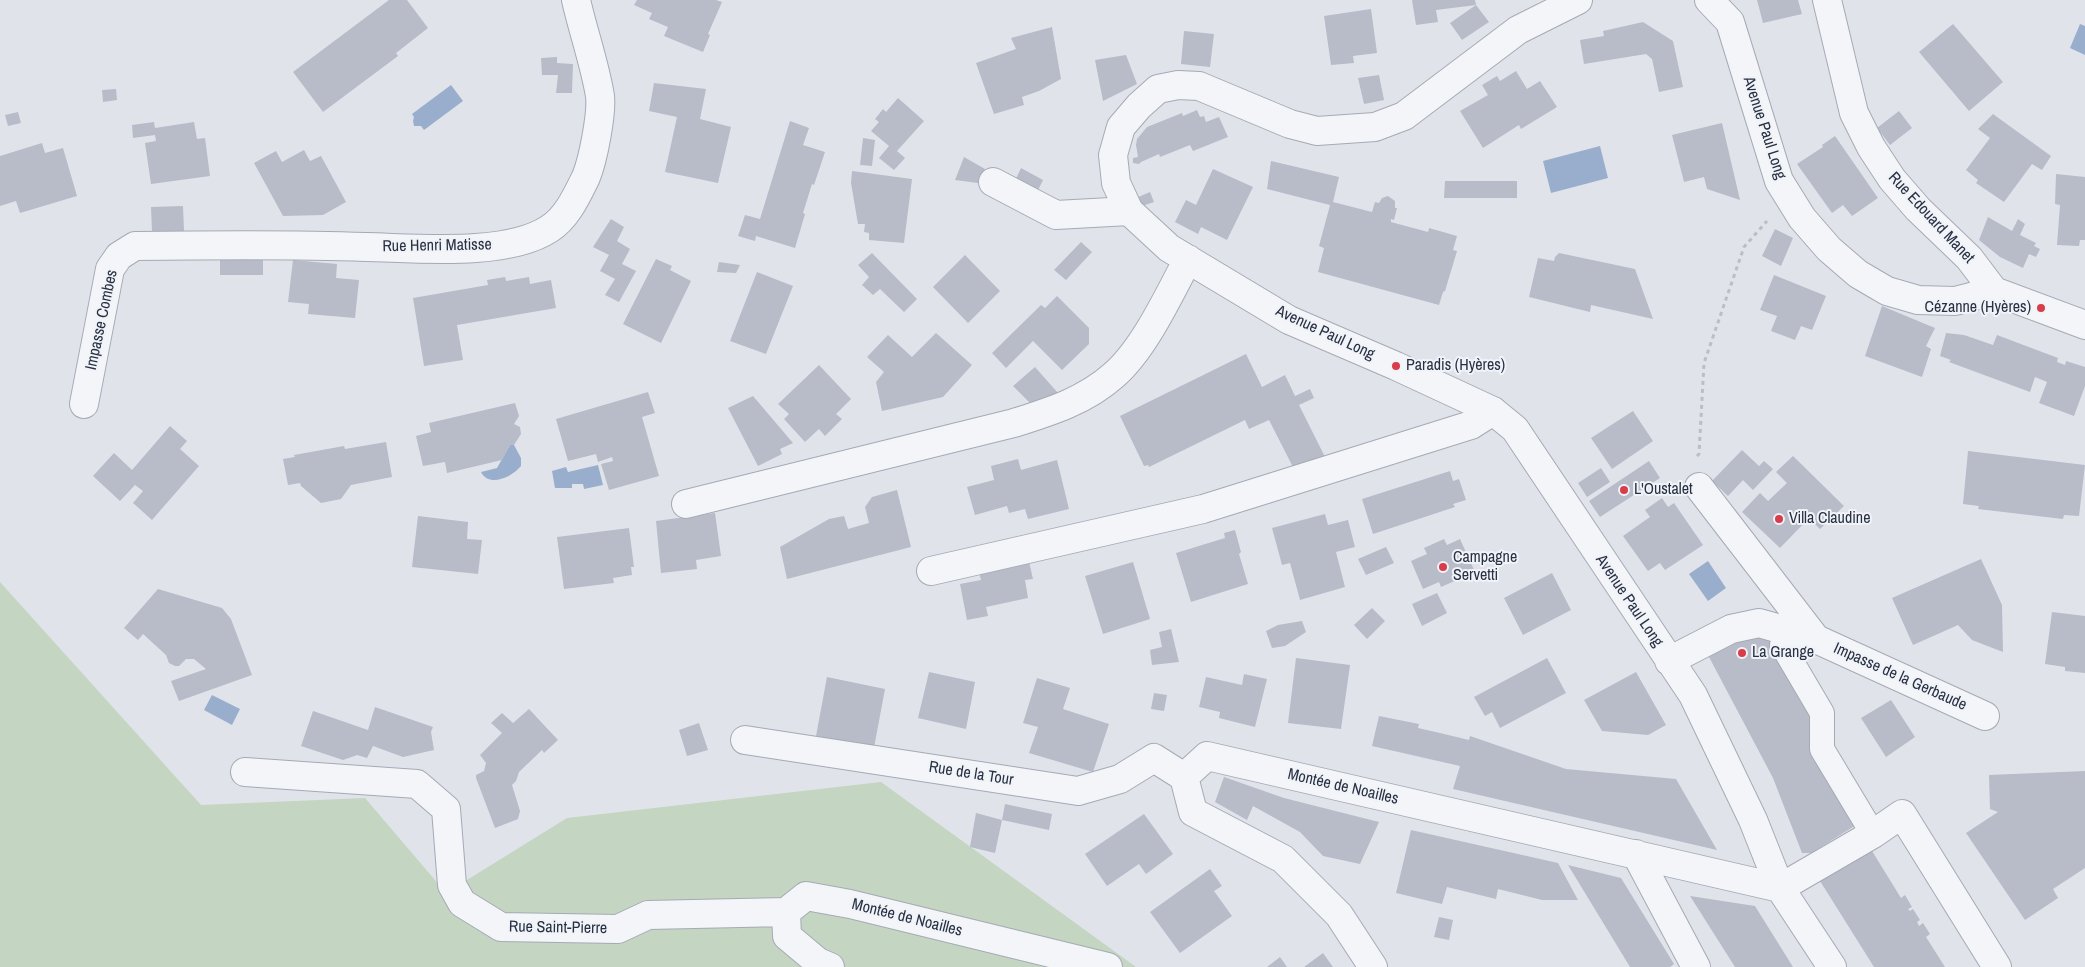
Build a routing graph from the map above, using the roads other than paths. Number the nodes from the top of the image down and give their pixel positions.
1 (576, 0) edge
2 (1578, 0) edge
3 (1709, 0) edge
4 (1827, 0) edge
5 (993, 182) dead end
6 (1128, 211) junction
7 (135, 246) joint
8 (1188, 259) junction
9 (1994, 290) junction
10 (2085, 325) edge
11 (84, 404) dead end
12 (1493, 411) junction
13 (1699, 487) dead end
14 (686, 504) dead end
15 (931, 571) dead end
16 (1816, 639) junction
17 (1782, 645) dead end
18 (1669, 661) junction
19 (1984, 716) dead end
20 (745, 740) dead end
21 (245, 772) dead end
22 (1184, 777) junction
23 (1873, 834) junction
24 (1636, 854) junction
25 (1780, 888) junction
26 (786, 912) junction
27 (830, 967) edge
28 (1108, 967) edge
29 (1373, 967) edge
30 (1696, 967) edge
31 (1832, 967) edge
32 (1997, 967) edge

1 - 7 street, Rue Henri Matisse
2 - 6 street, Avenue Paul Long
3 - 9 street, Avenue Paul Long
4 - 9 street, Rue Edouard Manet
5 - 6 street
6 - 8 street, Avenue Paul Long
7 - 11 street, Impasse Combes
8 - 12 street, Avenue Paul Long
8 - 14 street
9 - 10 street
12 - 15 street
12 - 18 street, Avenue Paul Long
13 - 16 street
16 - 18 street, Impasse de la Gerbaude
16 - 19 street, Impasse de la Gerbaude
17 - 23 street
18 - 25 street, Avenue Paul Long
20 - 22 street, Rue de la Tour
21 - 26 street, Rue Saint-Pierre
22 - 24 street, Montée de Noailles
22 - 29 street
23 - 25 street
23 - 32 street
24 - 25 street, Montée de Noailles
24 - 30 street
25 - 31 street, Avenue Paul Long
26 - 27 street
26 - 28 street, Montée de Noailles

